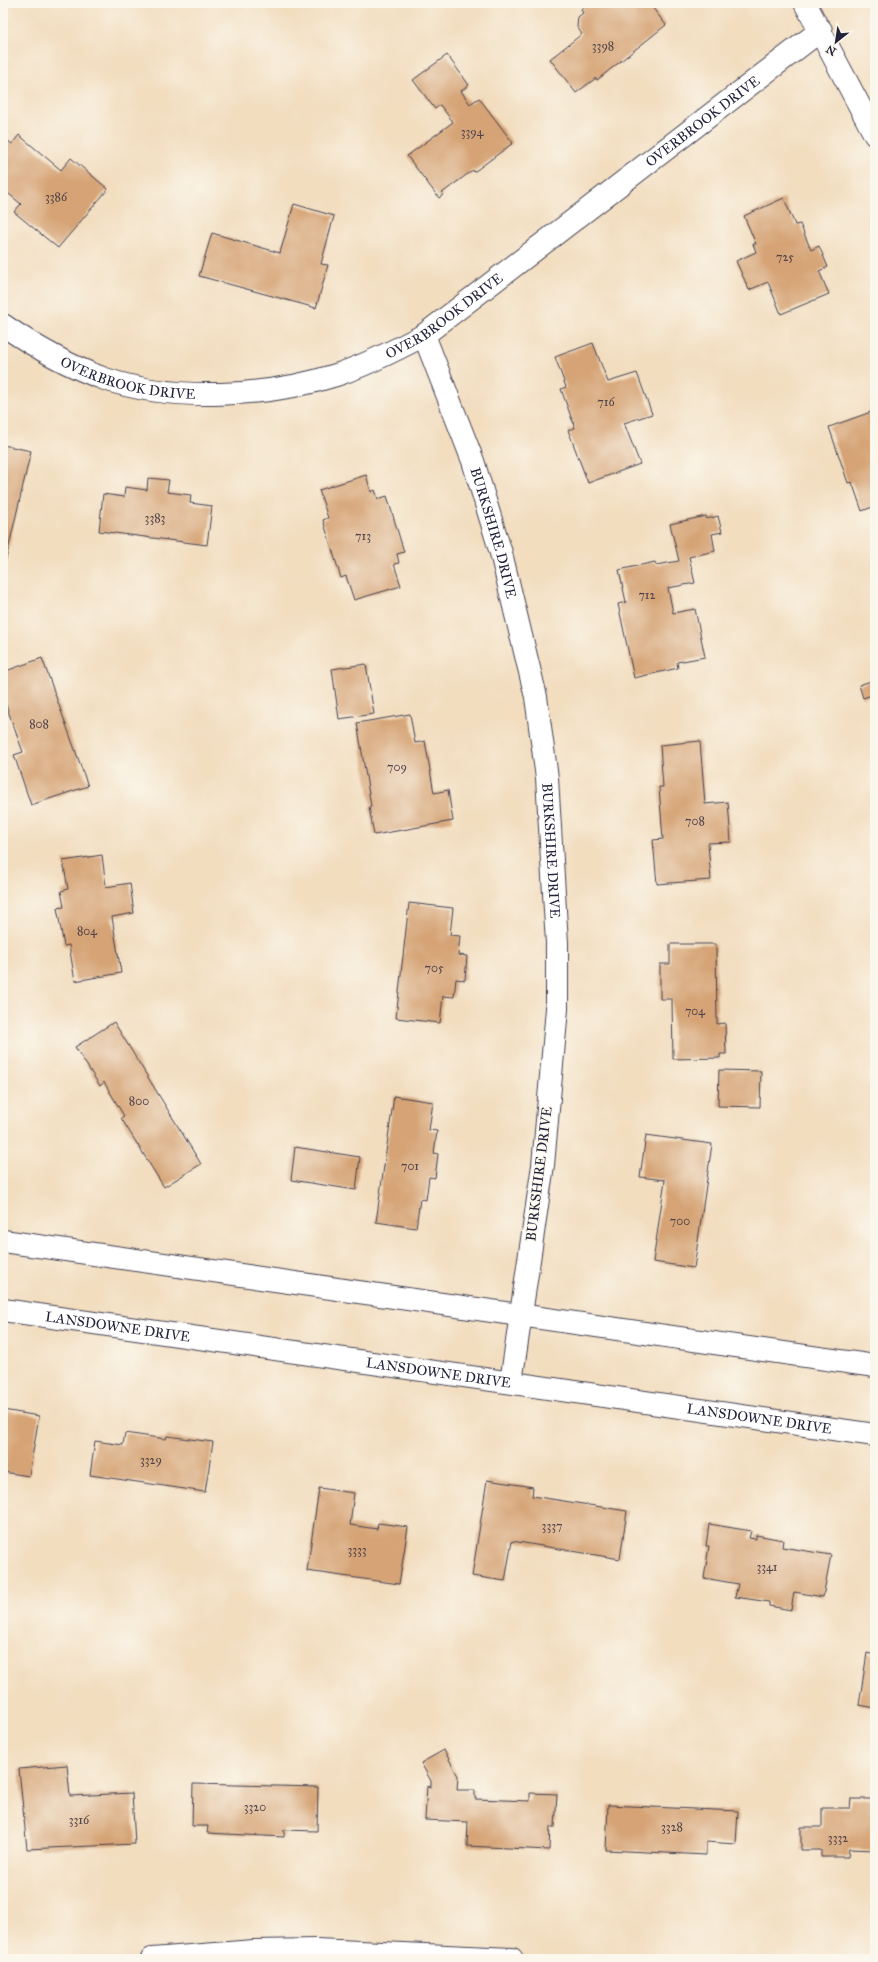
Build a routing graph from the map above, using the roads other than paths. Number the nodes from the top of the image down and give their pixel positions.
1 (805, 3) edge
2 (821, 30) junction
3 (875, 135) edge
4 (3, 325) edge
5 (424, 335) junction
6 (3, 1240) edge
7 (3, 1310) edge
8 (520, 1316) junction
9 (875, 1366) edge
10 (511, 1382) junction
11 (875, 1436) edge
12 (152, 1959) edge
13 (512, 1959) edge

1 - 2 street
2 - 3 street
2 - 5 street, OVERBROOK DRIVE
4 - 5 street, OVERBROOK DRIVE
5 - 8 street, BURKSHIRE DRIVE
6 - 8 street
7 - 10 street, LANSDOWNE DRIVE
8 - 9 street
8 - 10 street, BURKSHIRE DRIVE
10 - 11 street, LANSDOWNE DRIVE
12 - 13 street

